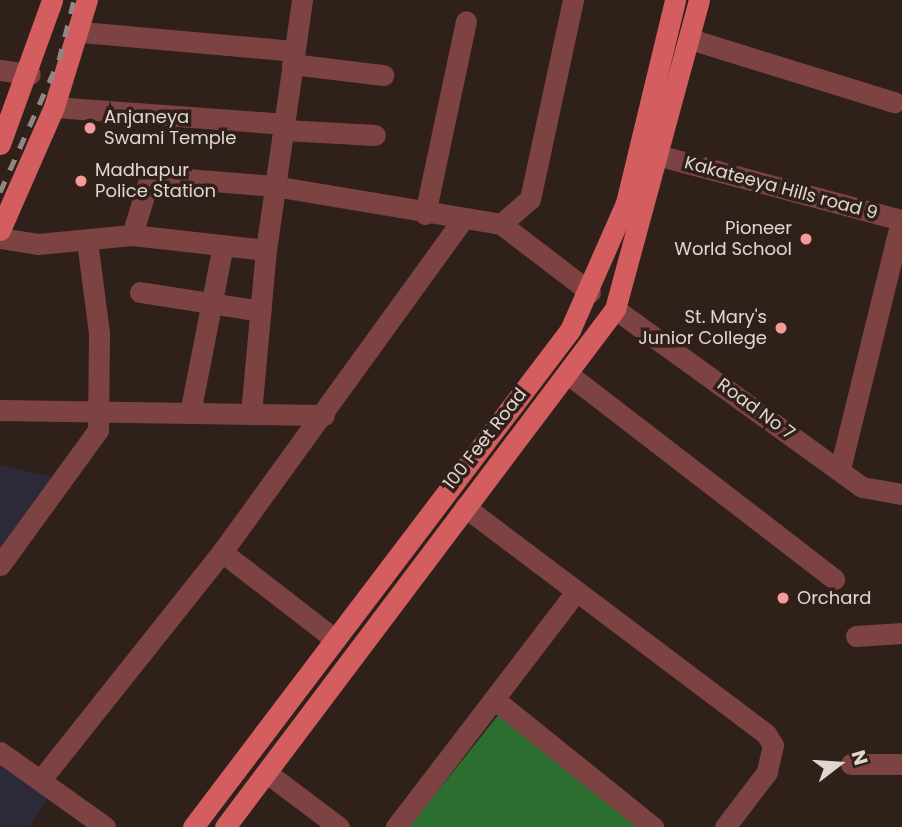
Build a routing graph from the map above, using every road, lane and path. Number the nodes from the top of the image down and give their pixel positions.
1 (52, 0) edge
2 (87, 0) edge
3 (302, 0) edge
4 (573, 0) edge
5 (675, 0) edge
6 (699, 0) edge
7 (466, 21) dead end
8 (82, 32) junction
9 (690, 39) junction
10 (293, 58) junction
11 (0, 70) edge
12 (30, 74) junction
13 (383, 75) dead end
14 (894, 102) dead end
15 (54, 107) junction
16 (284, 127) junction
17 (375, 135) dead end
18 (0, 144) edge
19 (661, 156) junction
20 (274, 186) junction
21 (425, 214) junction
22 (464, 218) junction
23 (901, 220) edge
24 (501, 224) junction
25 (0, 230) edge
26 (132, 235) junction
27 (0, 238) edge
28 (87, 241) junction
29 (223, 245) junction
30 (265, 250) junction
31 (140, 292) dead end
32 (590, 292) junction
33 (212, 303) junction
34 (615, 309) junction
35 (261, 312) junction
36 (568, 374) junction
37 (0, 410) edge
38 (101, 411) junction
39 (190, 413) junction
40 (251, 414) junction
41 (324, 415) junction
42 (473, 456) junction
43 (840, 469) junction
44 (493, 471) junction
45 (902, 494) edge
46 (465, 507) junction
47 (222, 552) junction
48 (0, 565) edge
49 (834, 579) dead end
50 (575, 593) junction
51 (902, 633) edge
52 (332, 636) junction
53 (856, 636) dead end
54 (495, 700) junction
55 (0, 752) edge
56 (851, 764) dead end
57 (902, 764) edge
58 (267, 773) junction
59 (43, 777) junction
60 (105, 827) edge
61 (193, 827) edge
62 (225, 827) edge
63 (339, 827) edge
64 (396, 827) edge
65 (653, 827) edge
66 (725, 827) edge

1 - 12 main road
2 - 8 main road
3 - 10 street
4 - 24 street
5 - 32 main road, 100 Feet Road
6 - 9 main road, 100 Feet Road
7 - 21 street
8 - 10 street
8 - 15 main road
9 - 14 street
9 - 19 main road, 100 Feet Road
10 - 13 street
10 - 16 street
11 - 12 street
12 - 18 main road
15 - 16 street
15 - 25 main road
16 - 17 street
16 - 20 street
19 - 23 street, Kakateeya Hills road 9
19 - 34 main road, 100 Feet Road
20 - 21 street
20 - 26 street
20 - 30 street
21 - 22 street
22 - 24 street
22 - 41 street
23 - 43 street
24 - 32 street
26 - 28 street
26 - 29 street
27 - 28 street
28 - 38 street
29 - 30 street
29 - 33 street
30 - 35 street
31 - 33 street
32 - 42 main road, 100 Feet Road
33 - 35 street
33 - 39 street
34 - 36 main road, 100 Feet Road
34 - 43 street, Road No 7
35 - 40 street
36 - 44 main road, 100 Feet Road
36 - 49 street
37 - 38 street
38 - 39 street
38 - 48 street
39 - 40 street
40 - 41 street
41 - 47 street
42 - 44 main road
42 - 52 main road, 100 Feet Road
43 - 45 street, Road No 7
44 - 46 main road, 100 Feet Road
46 - 50 street
46 - 58 main road, 100 Feet Road
47 - 52 street
47 - 59 street
50 - 54 street
50 - 66 street
51 - 53 street
52 - 61 main road, 100 Feet Road
54 - 64 street
54 - 65 street
55 - 59 street
56 - 57 street
58 - 62 main road, 100 Feet Road
58 - 63 street
59 - 60 street

